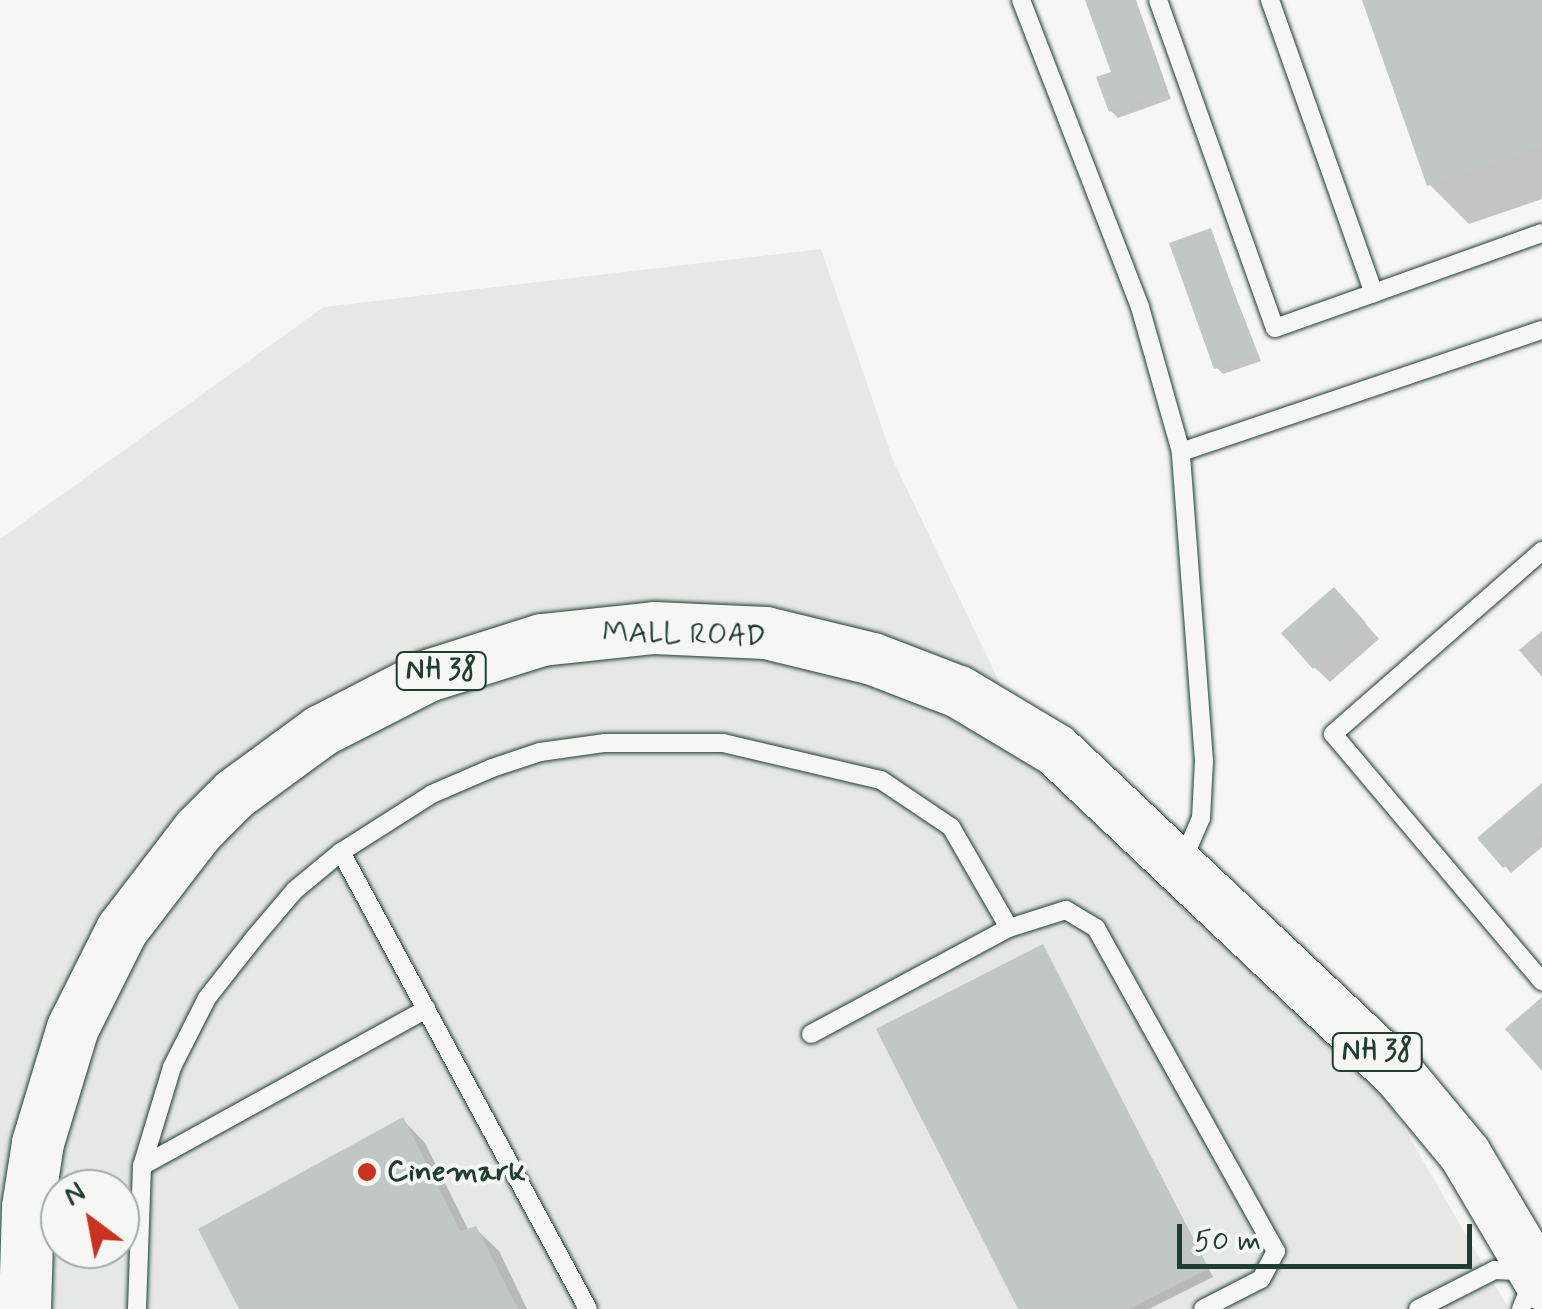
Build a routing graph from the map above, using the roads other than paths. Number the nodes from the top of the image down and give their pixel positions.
1 (1020, 0) edge
2 (1158, 0) edge
3 (1270, 0) edge
4 (1542, 233) edge
5 (1374, 293) junction
6 (1542, 330) edge
7 (1182, 452) junction
8 (1542, 551) edge
9 (341, 852) junction
10 (1182, 863) junction
11 (1010, 928) junction
12 (1542, 981) edge
13 (426, 1009) junction
14 (811, 1034) dead end
15 (142, 1166) junction
16 (1533, 1288) edge
17 (25, 1309) edge
18 (137, 1309) edge
19 (588, 1309) edge
20 (1203, 1309) edge
21 (1418, 1309) edge

1 - 7 lane
2 - 5 lane
3 - 5 lane
4 - 5 lane
6 - 7 lane
7 - 10 lane
8 - 12 lane
9 - 11 lane
9 - 13 lane
9 - 15 lane
10 - 16 main road, MALL ROAD / NH 38
10 - 17 main road, MALL ROAD / NH 38
11 - 14 lane
11 - 20 lane
13 - 15 lane
13 - 19 lane
15 - 18 lane
16 - 21 lane

